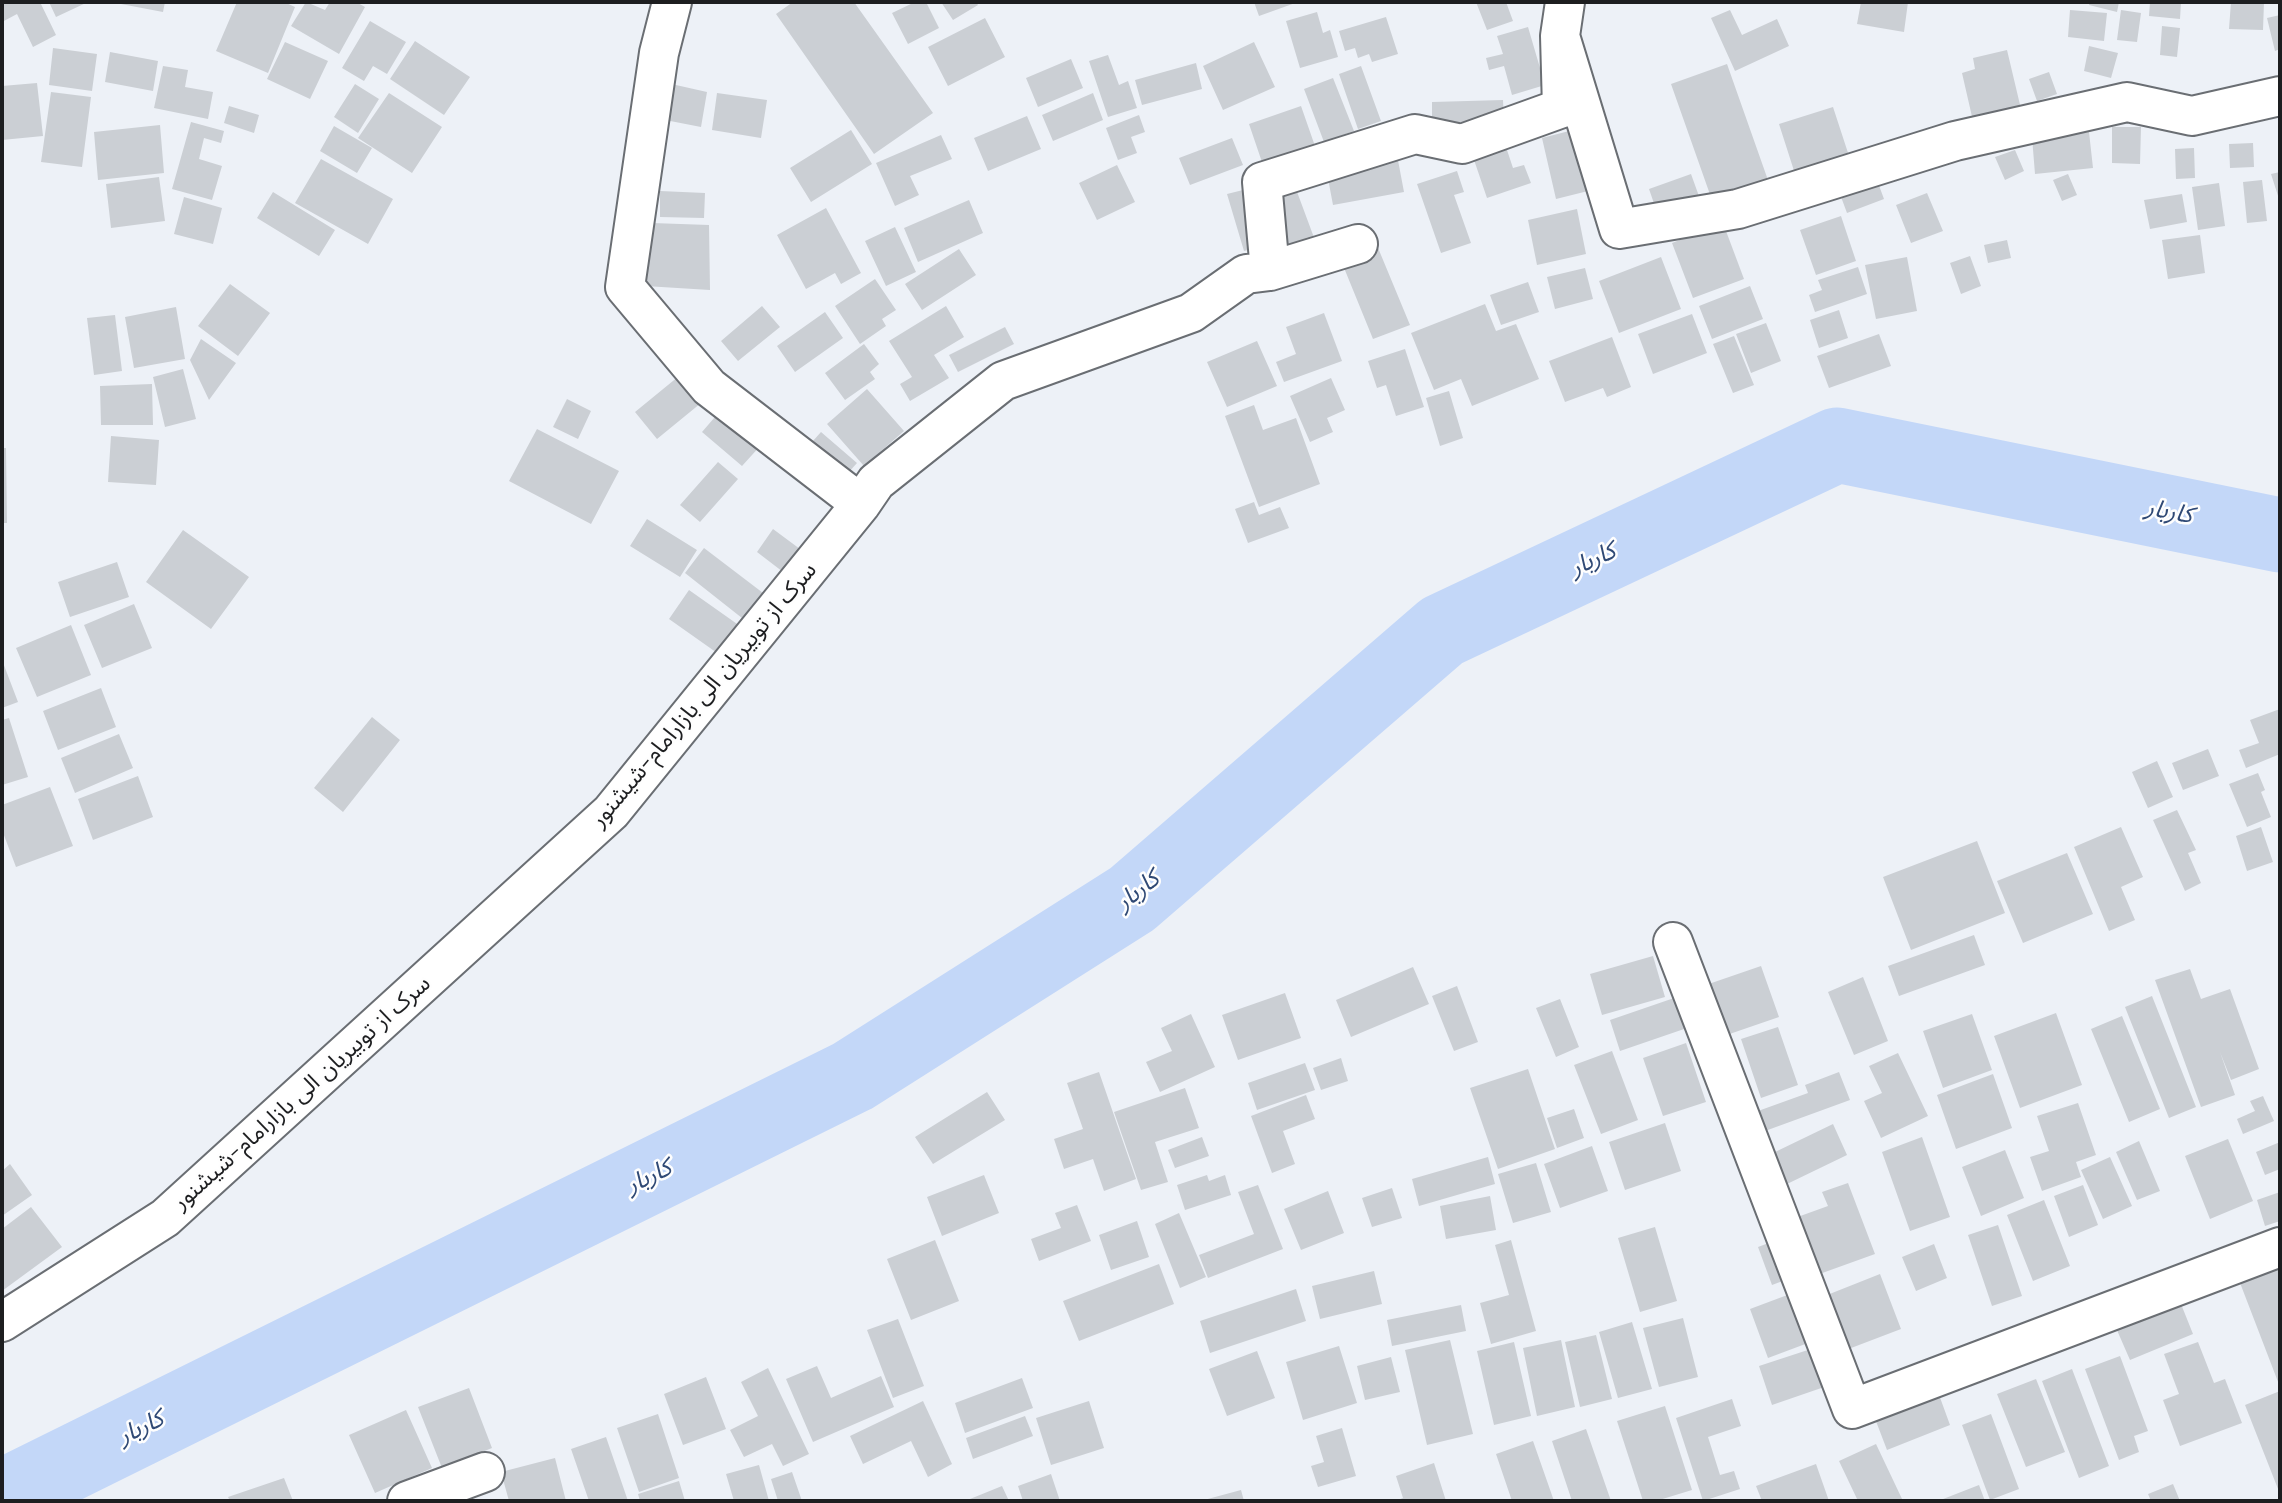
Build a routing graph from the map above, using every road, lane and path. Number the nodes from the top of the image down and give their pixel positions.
1 (672, 2) edge
2 (1563, 19) edge
3 (2280, 96) edge
4 (1358, 244) dead end
5 (1270, 271) junction
6 (861, 504) junction
7 (1672, 942) dead end
8 (2280, 1247) edge
9 (2, 1322) edge
10 (485, 1472) dead end
11 (407, 1501) edge

1 - 6 street
2 - 3 street
2 - 5 street
4 - 5 street, سرک از توبیریان الی بازارامام-شیشنور
5 - 6 street, سرک از توبیریان الی بازارامام-شیشنور
6 - 9 street, سرک از توبیریان الی بازارامام-شیشنور
7 - 8 street
10 - 11 street

